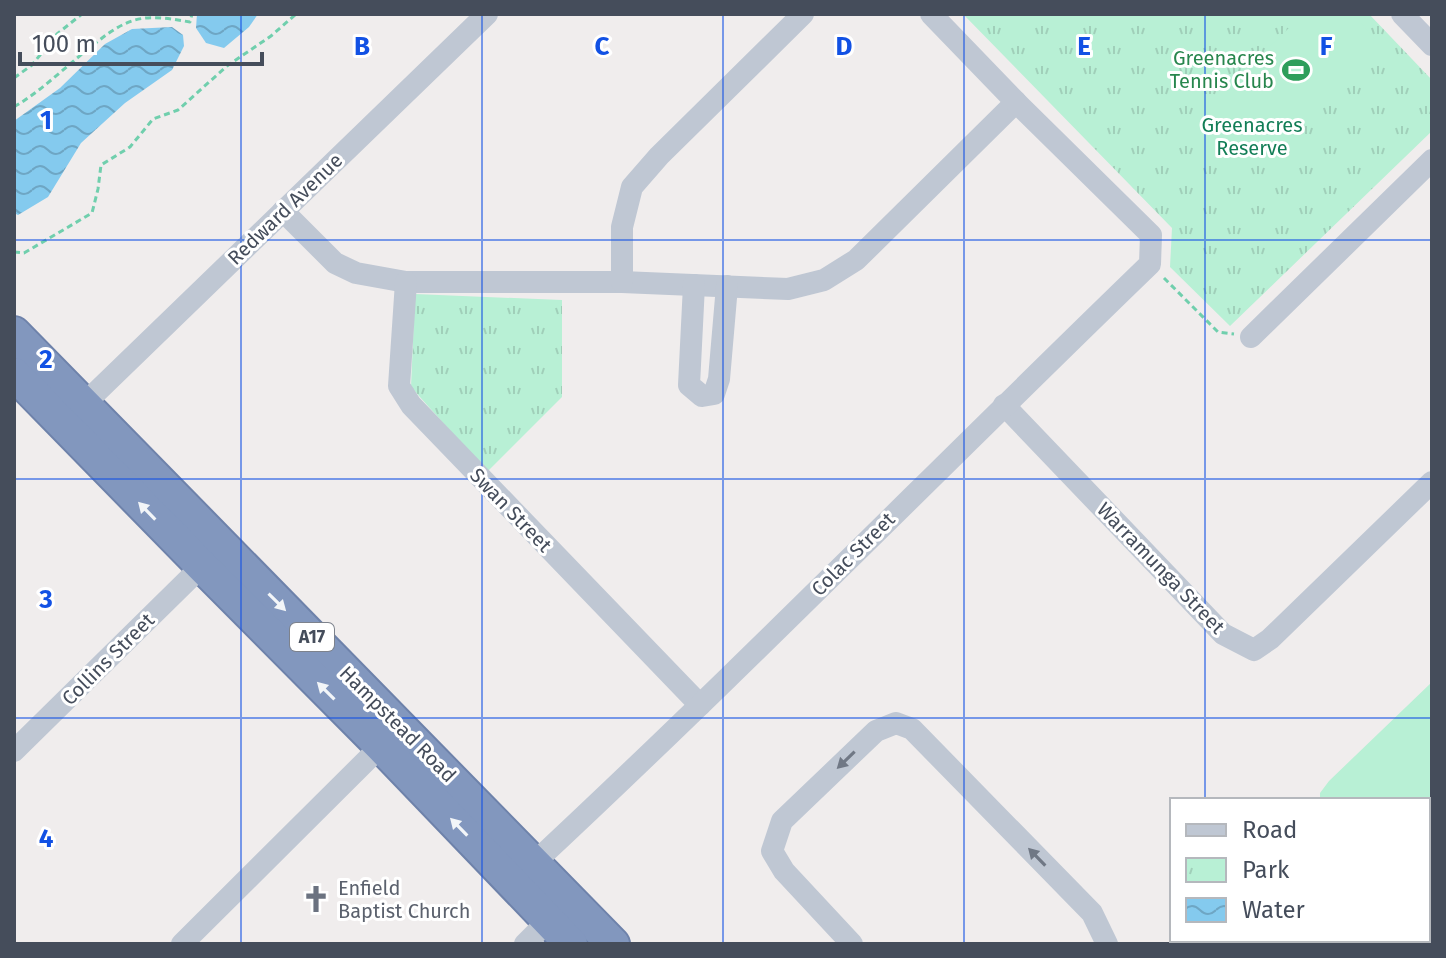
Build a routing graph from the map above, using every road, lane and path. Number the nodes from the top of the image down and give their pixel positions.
1 (82, 14) edge
2 (192, 14) edge
3 (296, 14) edge
4 (487, 14) edge
5 (803, 14) edge
6 (931, 14) edge
7 (1402, 14) edge
8 (1432, 45) edge
9 (15, 77) edge
10 (1016, 102) junction
11 (14, 107) edge
12 (1432, 160) edge
13 (283, 211) junction
14 (14, 252) edge
15 (1150, 264) junction
16 (406, 282) junction
17 (622, 282) junction
18 (694, 285) junction
19 (727, 286) junction
20 (14, 333) edge
21 (1251, 337) joint
22 (27, 385) edge
23 (1004, 405) junction
24 (73, 414) junction
25 (1432, 482) edge
26 (212, 557) junction
27 (700, 705) junction
28 (392, 737) junction
29 (14, 751) edge
30 (524, 873) junction
31 (559, 910) junction
32 (1102, 942) edge
33 (182, 944) edge
34 (525, 944) edge
35 (571, 944) edge
36 (613, 944) edge
37 (852, 944) edge

1 - 9 path
2 - 11 path
3 - 14 path
4 - 13 street, Redward Avenue
5 - 17 street
6 - 10 street
7 - 8 street
10 - 15 street
10 - 19 street
12 - 21 street
13 - 16 street
13 - 24 street, Redward Avenue
15 - 21 path
15 - 23 street, Colac Street
16 - 17 street
16 - 27 street, Swan Street
17 - 18 street
18 - 19 street
18 - 19 street
20 - 22 highway, Hampstead Road / A17
22 - 24 highway, Hampstead Road / A17
23 - 25 street, Warramunga Street
23 - 27 street, Colac Street
24 - 26 highway, Hampstead Road / A17
26 - 28 highway, Hampstead Road / A17
26 - 29 street, Collins Street
27 - 30 street, Colac Street
28 - 30 highway, Hampstead Road / A17
28 - 33 street
30 - 31 highway, Hampstead Road / A17
31 - 34 street
31 - 35 highway, Hampstead Road / A17
31 - 36 highway, Hampstead Road / A17
32 -> 37 street

